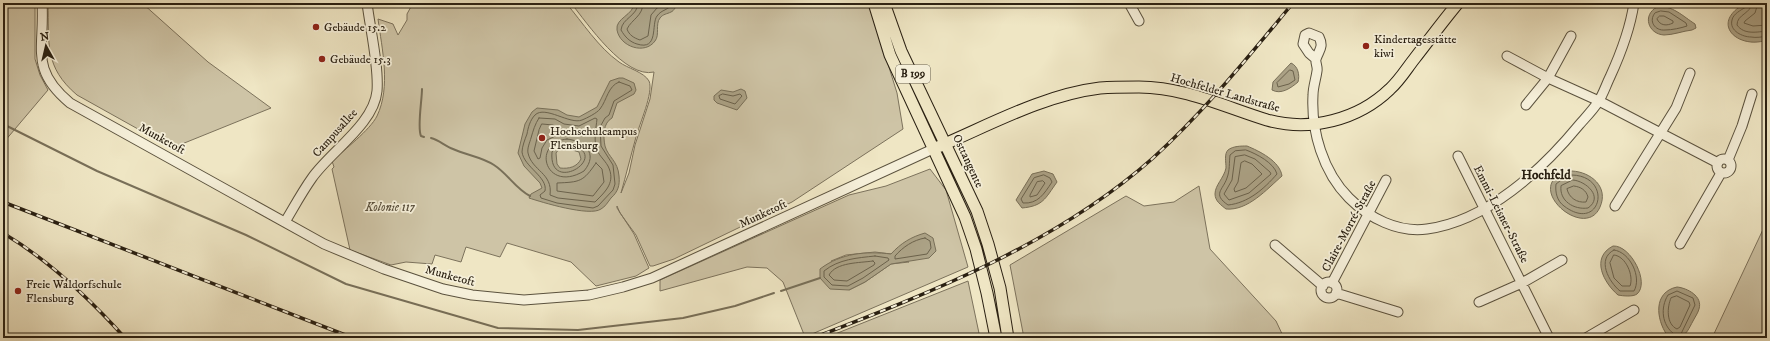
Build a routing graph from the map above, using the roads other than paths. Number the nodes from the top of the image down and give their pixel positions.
1 (42, 3) edge
2 (367, 3) edge
3 (874, 3) edge
4 (884, 3) edge
5 (1130, 3) edge
6 (1458, 3) edge
7 (1634, 3) edge
8 (1139, 21) dead end
9 (1571, 36) dead end
10 (1507, 56) dead end
11 (1316, 59) dead end
12 (1690, 73) dead end
13 (1548, 78) junction
14 (1752, 94) dead end
15 (1599, 102) junction
16 (1526, 106) dead end
17 (1315, 124) junction
18 (1662, 133) junction
19 (946, 144) junction
20 (933, 149) junction
21 (1458, 156) dead end
22 (1728, 160) junction
23 (1718, 162) junction
24 (1721, 173) junction
25 (1386, 180) dead end
26 (1615, 206) dead end
27 (1485, 208) junction
28 (1369, 216) junction
29 (285, 222) junction
30 (1680, 244) dead end
31 (1275, 245) dead end
32 (1562, 260) dead end
33 (1332, 283) junction
34 (1522, 283) junction
35 (1323, 286) junction
36 (1336, 293) junction
37 (1479, 302) dead end
38 (1634, 310) dead end
39 (1398, 312) dead end
40 (996, 338) edge
41 (1008, 338) edge
42 (1549, 338) edge
43 (1586, 338) edge

1 - 29 street, Munketoft
2 - 29 street, Campusallee
3 - 20 main road, B 199
4 - 19 main road, Osttangente / B 199
5 - 8 street
6 - 17 main road, Hochfelder Landstraße
7 - 15 street
9 - 13 street
10 - 13 street
11 - 17 street
12 - 18 street
13 - 15 street
13 - 16 street
14 - 22 street
15 - 18 street
15 - 27 street
17 - 19 main road, Hochfelder Landstraße
17 - 28 street
18 - 23 street
18 - 26 street
19 - 20 main road, Munketoft
19 - 41 main road, Osttangente / B 199
20 - 29 street, Munketoft
20 - 40 main road, B 199
21 - 27 street, Emmi-Leisner-Straße
22 - 23 street
22 - 24 street
23 - 24 street
24 - 30 street
25 - 28 street, Claire-Morré-Straße
27 - 28 street
27 - 34 street, Emmi-Leisner-Straße
28 - 33 street, Claire-Morré-Straße
31 - 35 street, Claire-Morré-Straße
32 - 34 street, Emmi-Leisner-Straße
33 - 35 street, Claire-Morré-Straße
33 - 36 street, Claire-Morré-Straße
34 - 37 street, Emmi-Leisner-Straße
34 - 42 street, Emmi-Leisner-Straße
35 - 36 street, Claire-Morré-Straße
36 - 39 street, Claire-Morré-Straße
38 - 43 street

